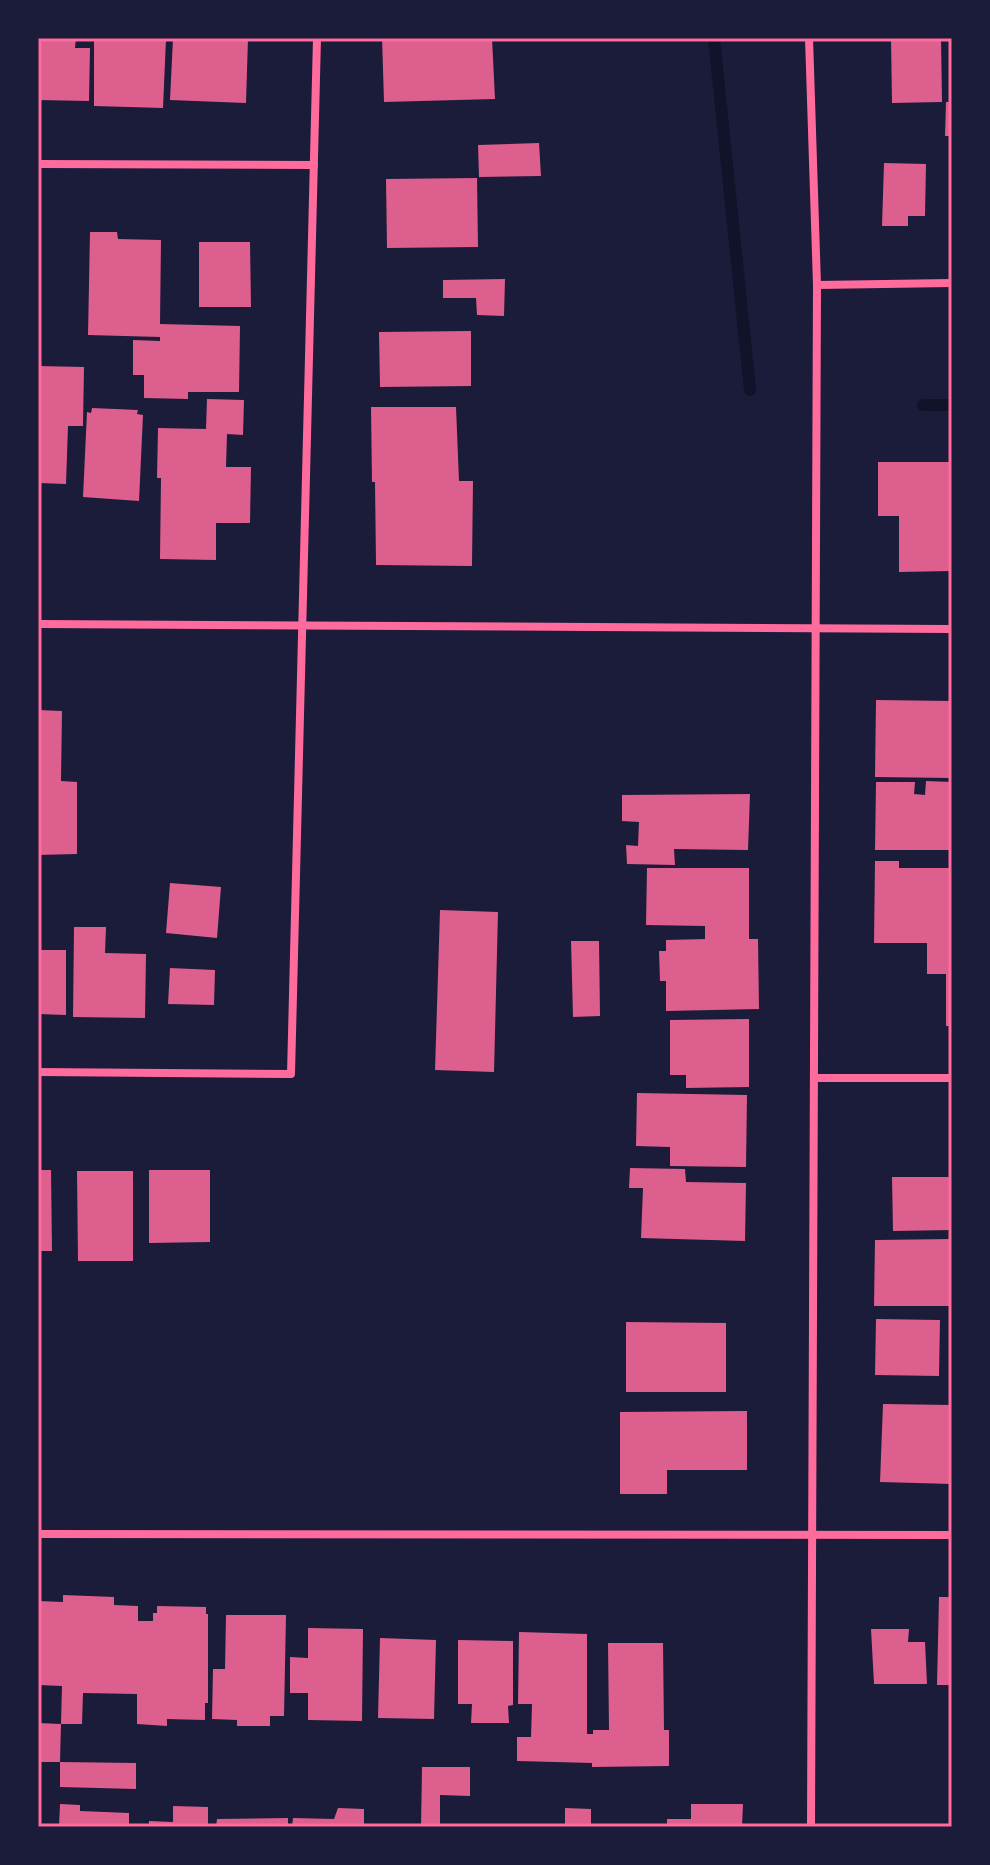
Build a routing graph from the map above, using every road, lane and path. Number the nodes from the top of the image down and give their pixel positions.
1 (317, 38) edge
2 (809, 38) edge
3 (38, 164) edge
4 (314, 165) junction
5 (952, 283) edge
6 (817, 285) junction
7 (38, 624) edge
8 (302, 625) junction
9 (816, 628) junction
10 (952, 629) edge
11 (38, 1072) edge
12 (814, 1078) junction
13 (952, 1078) edge
14 (38, 1534) edge
15 (812, 1535) junction
16 (952, 1535) edge
17 (811, 1827) edge

1 - 4 street
2 - 6 street
3 - 4 street
4 - 8 street
5 - 6 street
6 - 9 street
7 - 8 street
8 - 9 street
8 - 11 street
9 - 10 street
9 - 12 street
12 - 13 street
12 - 15 street
14 - 15 street
15 - 16 street
15 - 17 street

